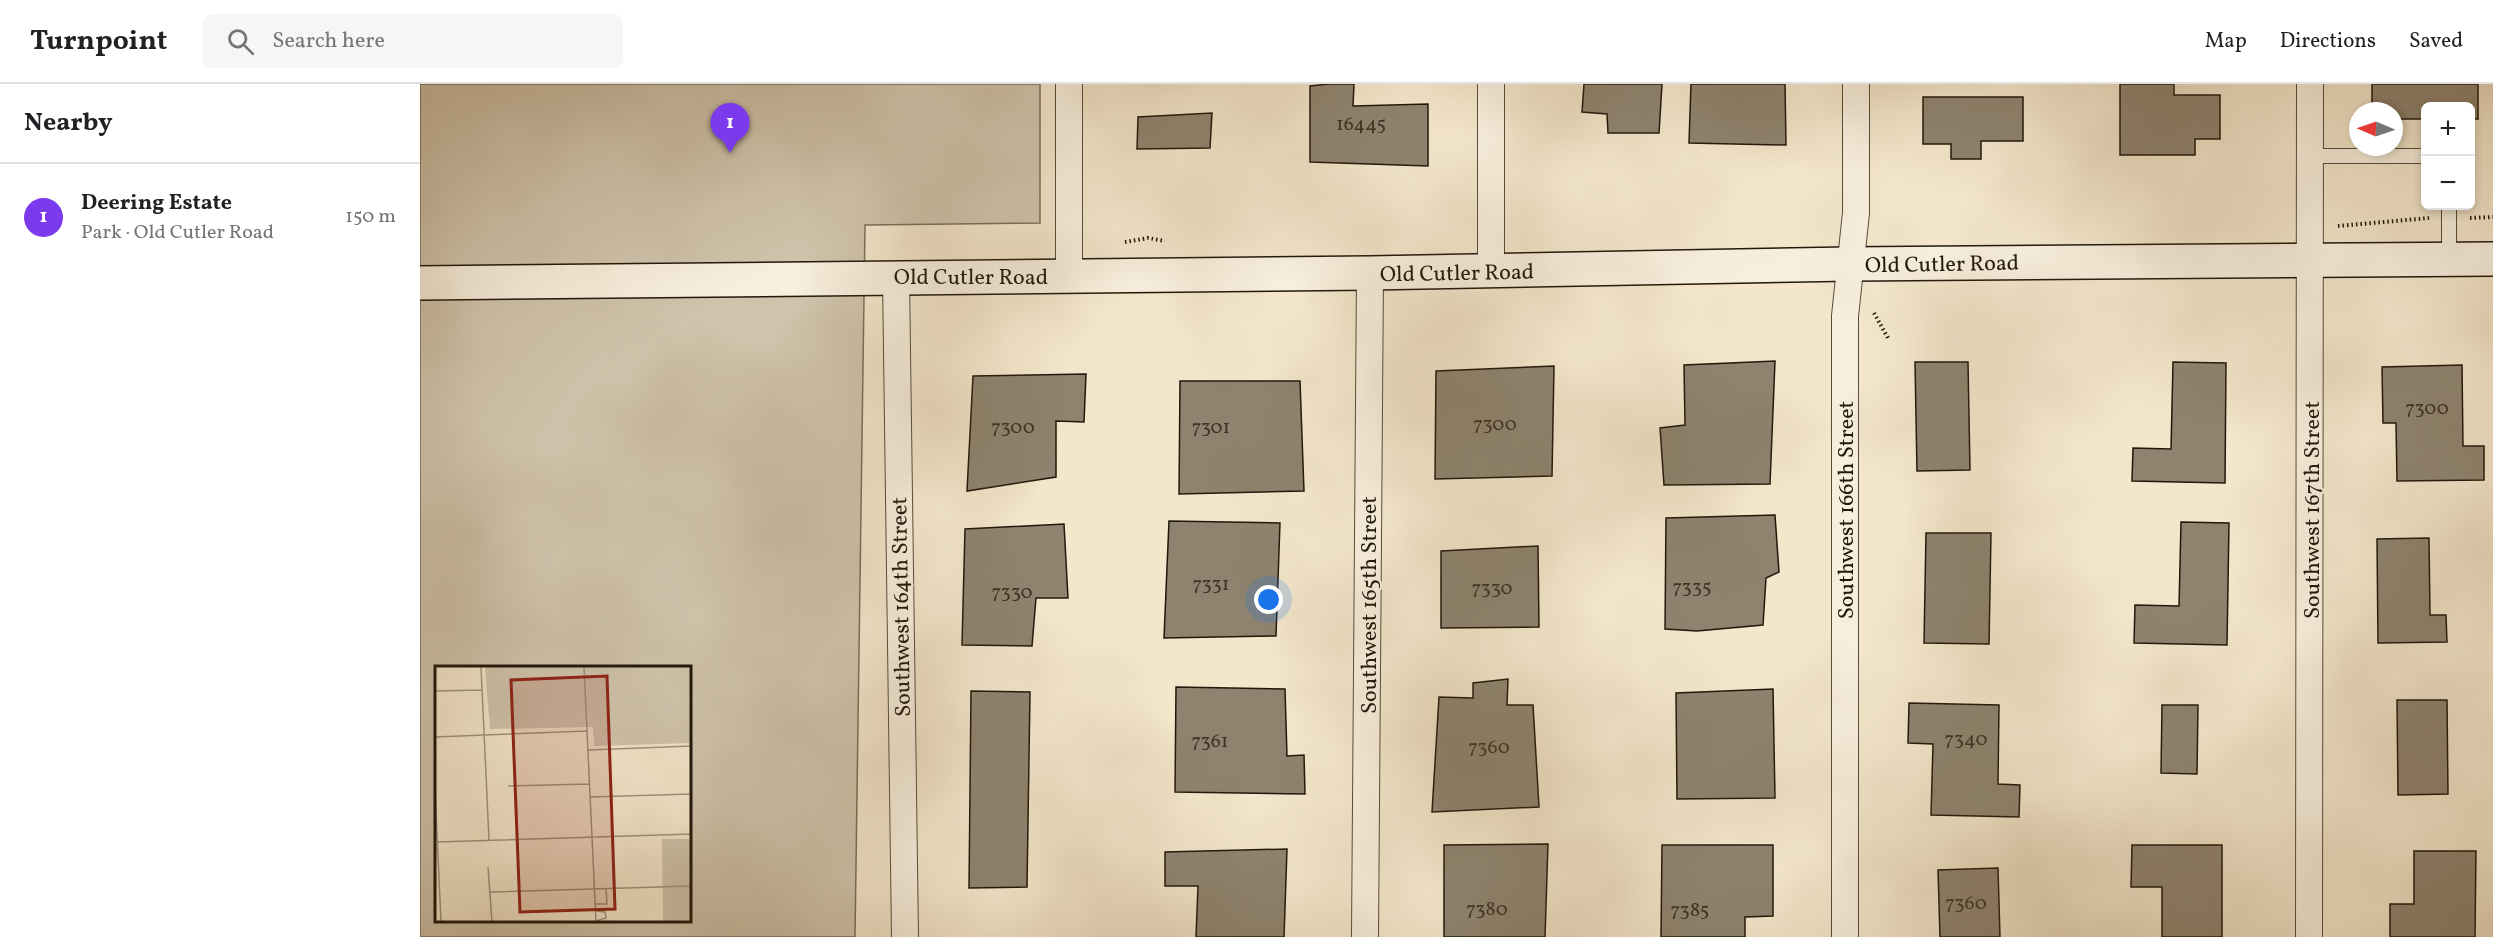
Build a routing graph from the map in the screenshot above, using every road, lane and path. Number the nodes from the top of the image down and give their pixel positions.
1 (1070, 84) edge
2 (1491, 84) edge
3 (1856, 84) edge
4 (2310, 84) edge
5 (2309, 156) junction
6 (2421, 156) edge
7 (2450, 210) edge
8 (2431, 218) dead end
9 (2336, 226) dead end
10 (2449, 259) junction
11 (2493, 259) edge
12 (2311, 260) junction
13 (1849, 264) junction
14 (1491, 271) junction
15 (1370, 273) junction
16 (1069, 275) junction
17 (896, 277) junction
18 (420, 283) edge
19 (1868, 303) dead end
20 (1888, 338) dead end
21 (905, 937) edge
22 (1365, 937) edge
23 (1845, 937) edge
24 (2309, 937) edge

1 - 16 street
2 - 14 street
3 - 13 street, Southwest 166th Street
4 - 5 street, Southwest 167th Street
5 - 6 lane
5 - 12 street, Southwest 167th Street
7 - 10 lane
8 - 9 path
10 - 11 main road, Old Cutler Road
10 - 12 main road, Old Cutler Road
12 - 13 main road, Old Cutler Road
12 - 24 street, Southwest 167th Street
13 - 14 main road, Old Cutler Road
13 - 23 street, Southwest 166th Street
14 - 15 main road, Old Cutler Road
15 - 16 main road, Old Cutler Road
15 - 22 street, Southwest 165th Street
16 - 17 main road, Old Cutler Road
17 - 18 main road, Old Cutler Road
17 - 21 street, Southwest 164th Street
19 - 20 path

